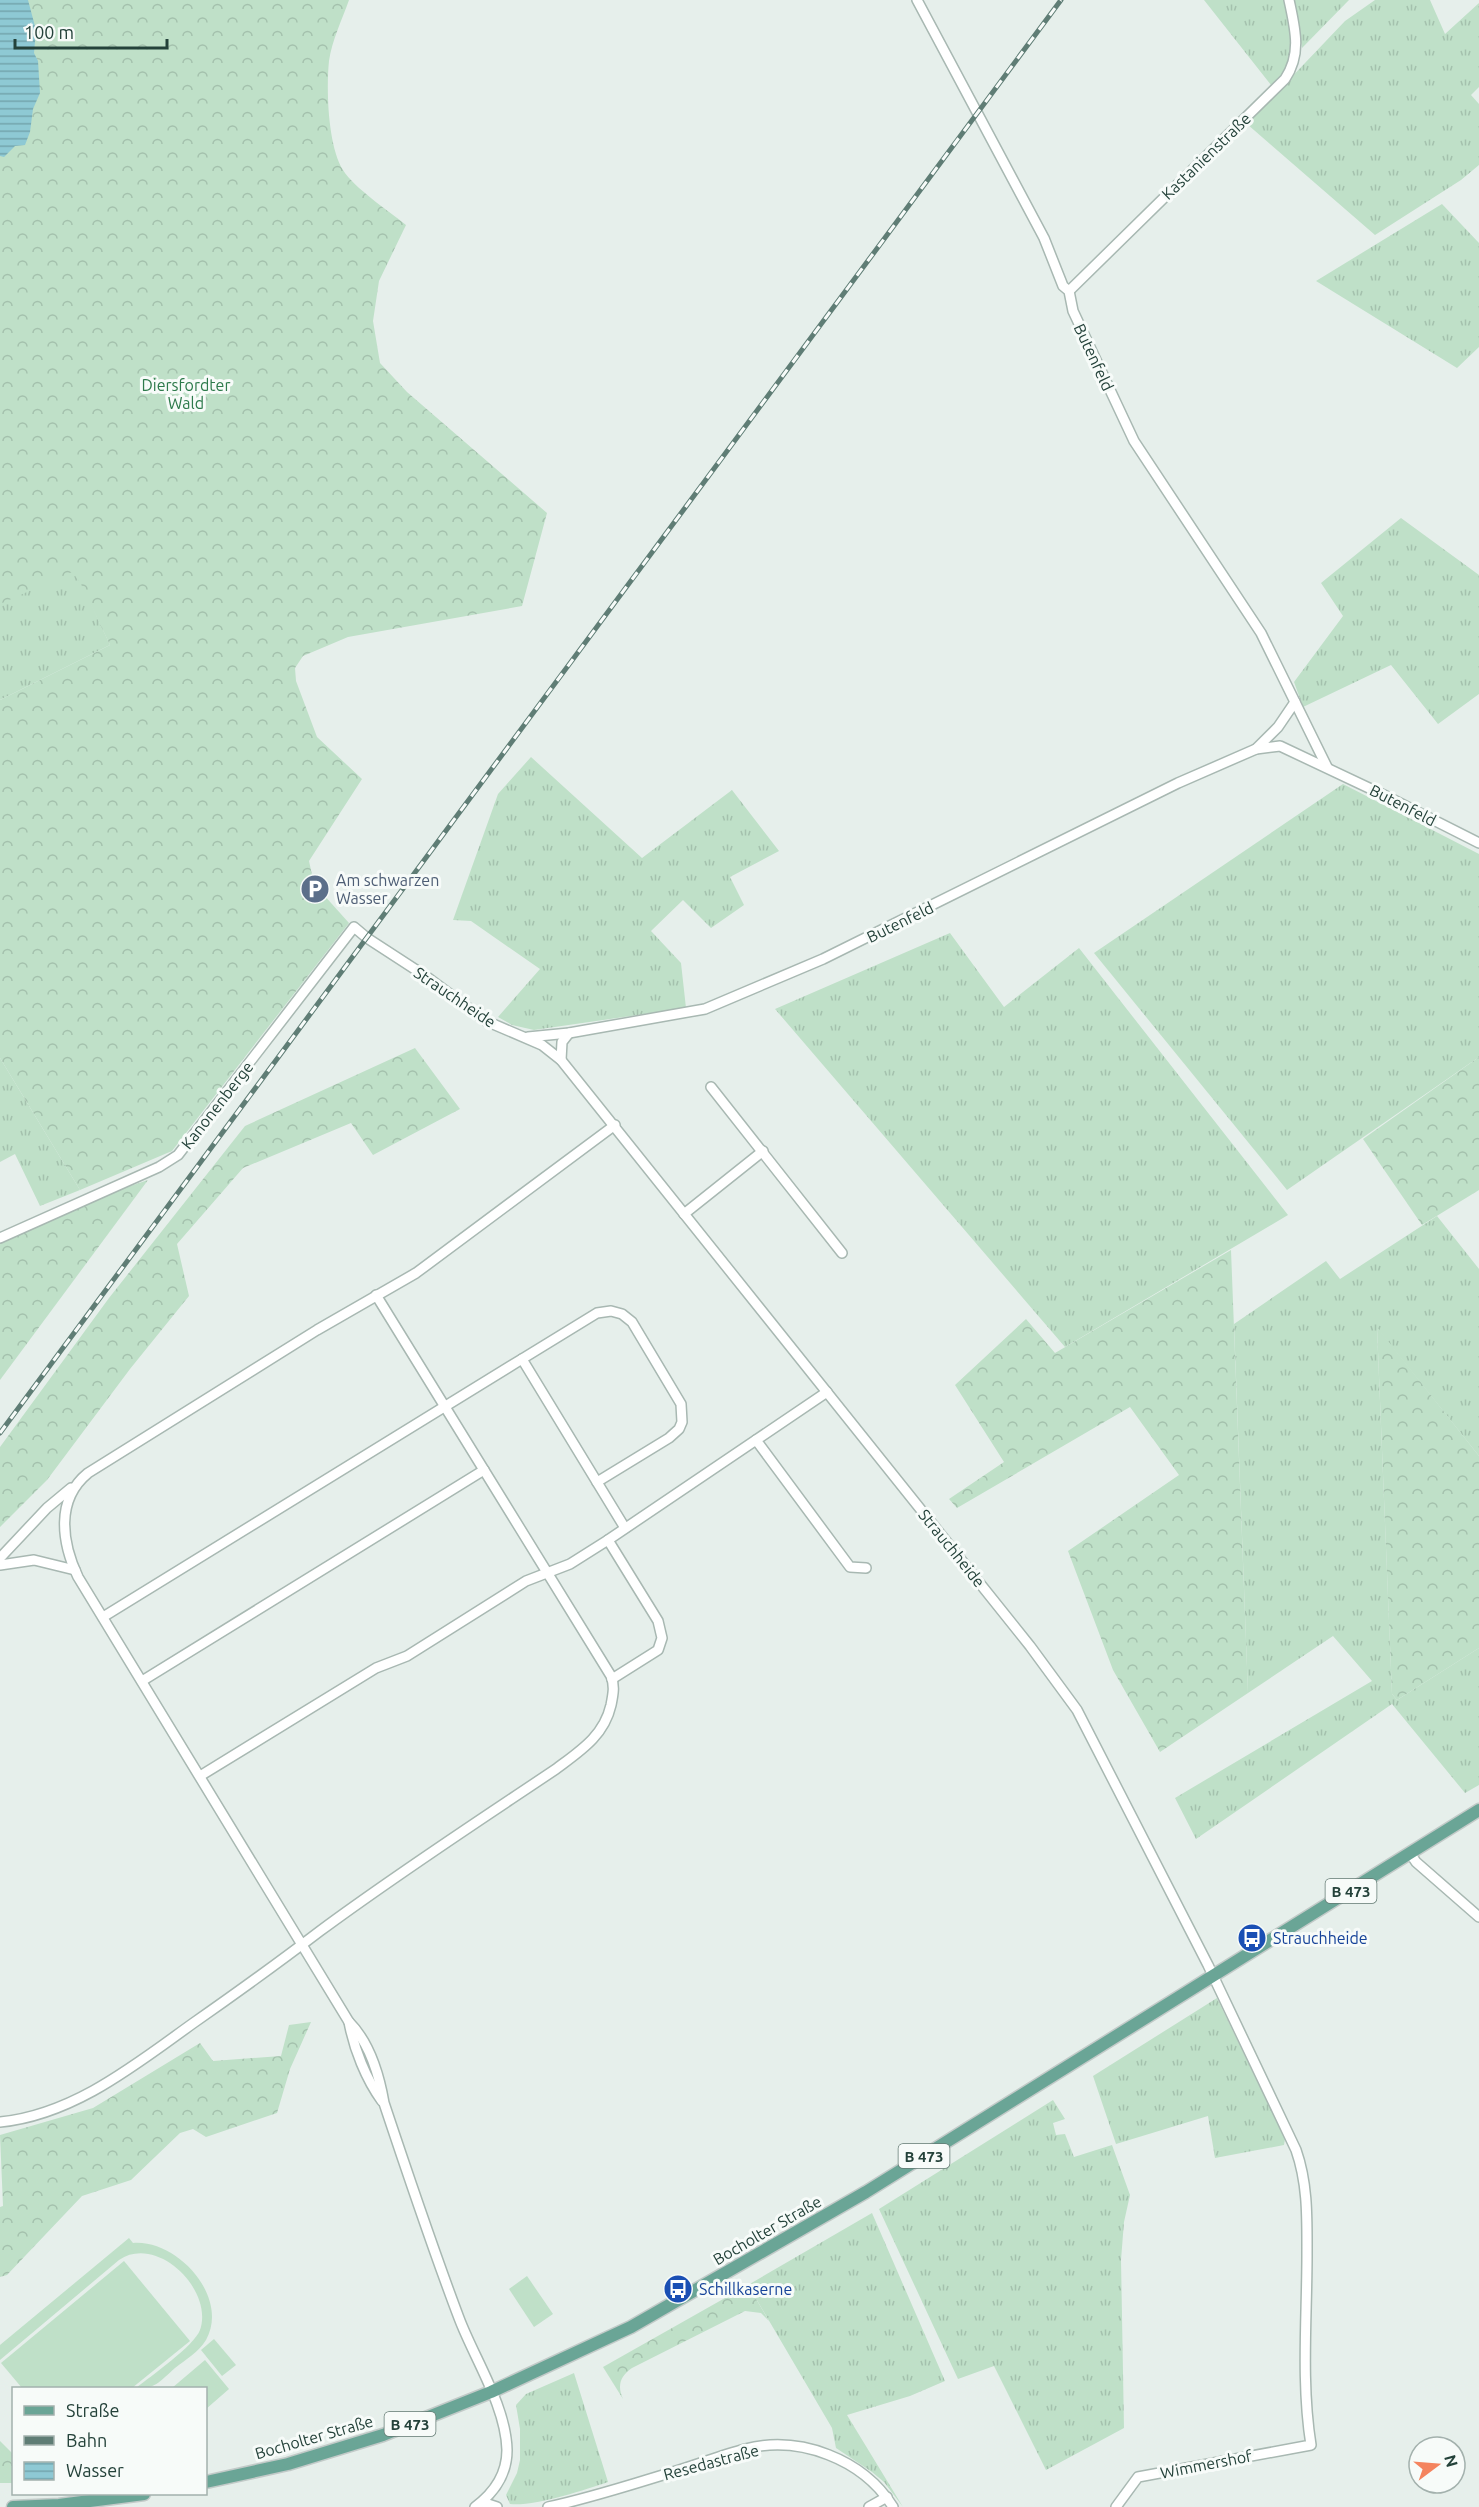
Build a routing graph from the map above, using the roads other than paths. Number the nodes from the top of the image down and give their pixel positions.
1 (917, 0) edge
2 (1289, 0) edge
3 (1069, 291) junction
4 (1295, 702) junction
5 (1256, 749) junction
6 (1327, 767) junction
7 (1479, 843) edge
8 (354, 927) joint
9 (569, 1033) junction
10 (526, 1037) junction
11 (561, 1060) junction
12 (711, 1087) dead end
13 (615, 1125) junction
14 (763, 1151) junction
15 (684, 1214) junction
16 (0, 1238) edge
17 (842, 1252) dead end
18 (376, 1295) junction
19 (522, 1359) junction
20 (827, 1392) junction
21 (446, 1407) junction
22 (756, 1440) junction
23 (484, 1470) junction
24 (597, 1482) junction
25 (75, 1484) junction
26 (626, 1528) junction
27 (608, 1540) junction
28 (0, 1558) edge
29 (0, 1564) edge
30 (866, 1568) dead end
31 (75, 1570) junction
32 (548, 1572) junction
33 (103, 1617) junction
34 (612, 1679) junction
35 (142, 1681) junction
36 (200, 1776) junction
37 (1479, 1810) edge
38 (1410, 1853) junction
39 (1479, 1917) edge
40 (303, 1944) junction
41 (1217, 1974) junction
42 (0, 2122) edge
43 (491, 2392) junction
44 (1311, 2445) joint
45 (207, 2482) edge
46 (130, 2495) edge
47 (887, 2497) junction
48 (479, 2504) edge
49 (13, 2507) edge
50 (497, 2507) edge
51 (548, 2507) edge
52 (869, 2507) edge
53 (893, 2507) edge
54 (1116, 2507) edge

1 - 3 street, Butenfeld
2 - 3 street, Kastanienstraße
3 - 4 street, Butenfeld
4 - 5 street, Butenfeld
4 - 6 street, Butenfeld
5 - 6 street, Butenfeld
5 - 9 street, Butenfeld
6 - 7 street, Butenfeld
8 - 10 street, Strauchheide
8 - 16 street, Kanonenberge
9 - 10 street, Butenfeld
9 - 11 street
10 - 11 street, Strauchheide
11 - 13 street, Strauchheide
12 - 14 street
13 - 15 street, Strauchheide
13 - 18 street
14 - 15 street
14 - 17 street
15 - 20 street, Strauchheide
18 - 21 street
18 - 25 street
19 - 21 street
19 - 24 street
19 - 24 street
20 - 22 street
20 - 41 street, Strauchheide
21 - 23 street
21 - 33 street
22 - 26 street
22 - 30 street
23 - 32 street
23 - 35 street
24 - 26 street
25 - 28 street
25 - 31 street
26 - 27 street
27 - 32 street
27 - 34 street
29 - 31 street
31 - 33 street
32 - 34 street
32 - 36 street
33 - 35 street
34 - 40 street
35 - 36 street
36 - 40 street
37 - 38 main road, B 473
38 - 39 street
38 - 41 main road, B 473
40 - 42 street
40 - 43 street
41 - 43 main road, Bocholter Straße / B 473
41 - 44 street, Strauchheide
43 - 45 main road, Bocholter Straße / B 473
43 - 48 street
44 - 54 street, Wimmershof
46 - 49 main road
47 - 51 street, Resedastraße
47 - 52 street
47 - 53 street, Resedastraße
48 - 50 street

